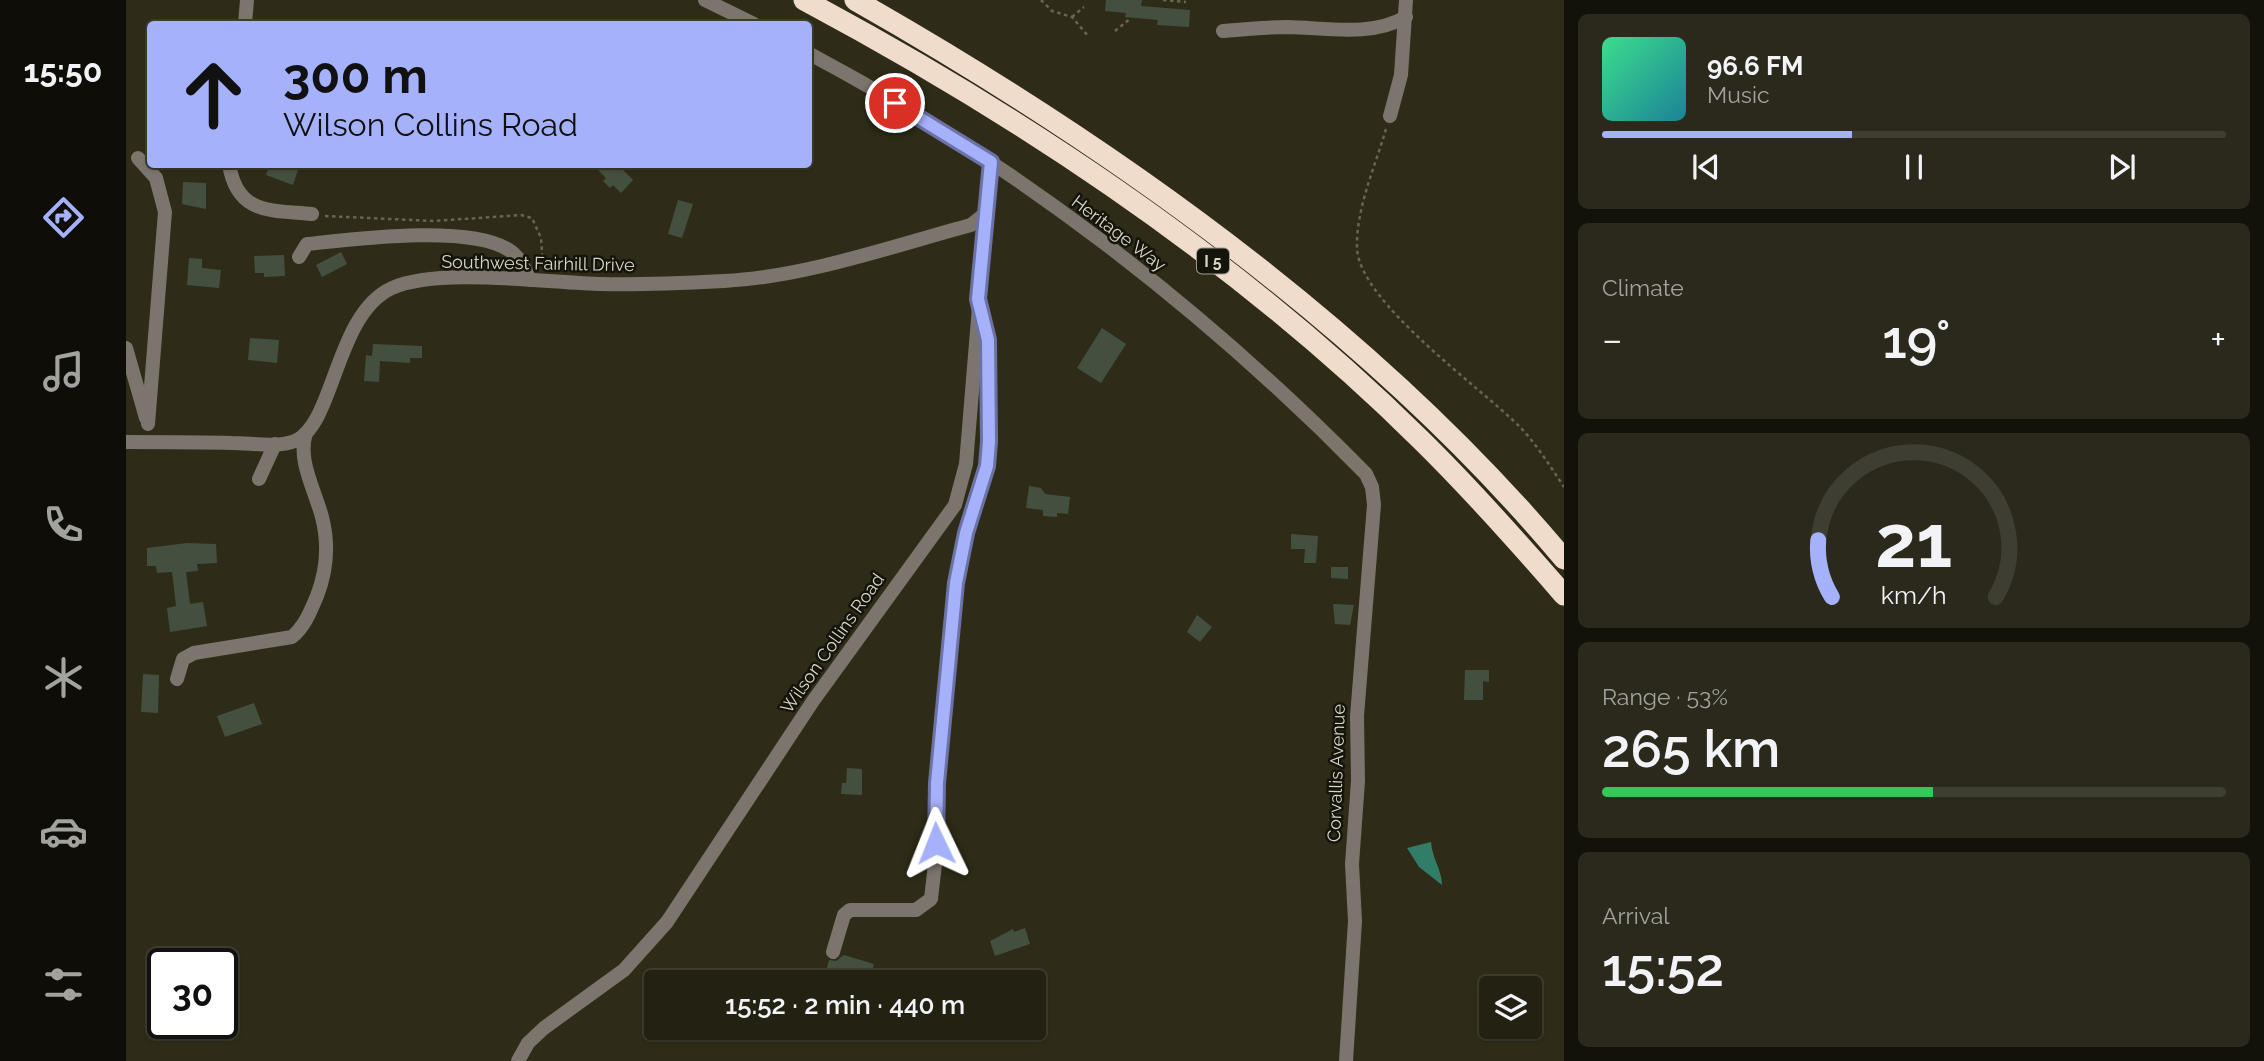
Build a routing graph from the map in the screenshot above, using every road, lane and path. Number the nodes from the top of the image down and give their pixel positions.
1 (247, 0) edge
2 (705, 0) edge
3 (804, 0) edge
4 (855, 0) edge
5 (873, 0) edge
6 (1041, 0) edge
7 (1163, 0) edge
8 (1405, 0) edge
9 (1186, 2) edge
10 (1084, 7) dead end
11 (1072, 17) junction
12 (1406, 17) junction
13 (1131, 18) dead end
14 (245, 21) edge
15 (748, 21) edge
16 (1115, 31) dead end
17 (1223, 31) dead end
18 (1088, 36) dead end
19 (932, 44) junction
20 (812, 55) edge
21 (1390, 116) joint
22 (138, 158) dead end
23 (991, 162) junction
24 (230, 168) edge
25 (986, 213) junction
26 (313, 214) dead end
27 (299, 257) dead end
28 (530, 280) junction
29 (978, 299) junction
30 (126, 348) edge
31 (148, 424) junction
32 (306, 433) junction
33 (126, 442) edge
34 (154, 442) junction
35 (275, 444) junction
36 (259, 480) dead end
37 (1372, 487) joint
38 (1564, 487) edge
39 (1564, 559) edge
40 (1564, 595) edge
41 (177, 679) dead end
42 (833, 951) dead end
43 (518, 1061) edge
44 (1346, 1061) edge

1 - 14 street
2 - 15 street
3 - 40 highway, I 5
4 - 19 highway, I 5
5 - 19 highway
6 - 11 path
7 - 9 path
8 - 12 street
10 - 11 path
11 - 18 path
12 - 17 street
12 - 21 street
13 - 16 path
19 - 39 highway, I 5
20 - 23 street, Heritage Way
21 - 38 path
22 - 31 street
23 - 25 street, Wilson Collins Road
23 - 37 street, Heritage Way
24 - 26 street
25 - 28 street, Southwest Fairhill Drive
25 - 29 street, Wilson Collins Road
27 - 28 street
28 - 32 street, Southwest Fairhill Drive
29 - 42 street
29 - 43 street, Wilson Collins Road
30 - 31 street
31 - 34 street
32 - 35 street
32 - 41 street
33 - 34 street
34 - 35 street
35 - 36 street
37 - 44 street, Corvallis Avenue

